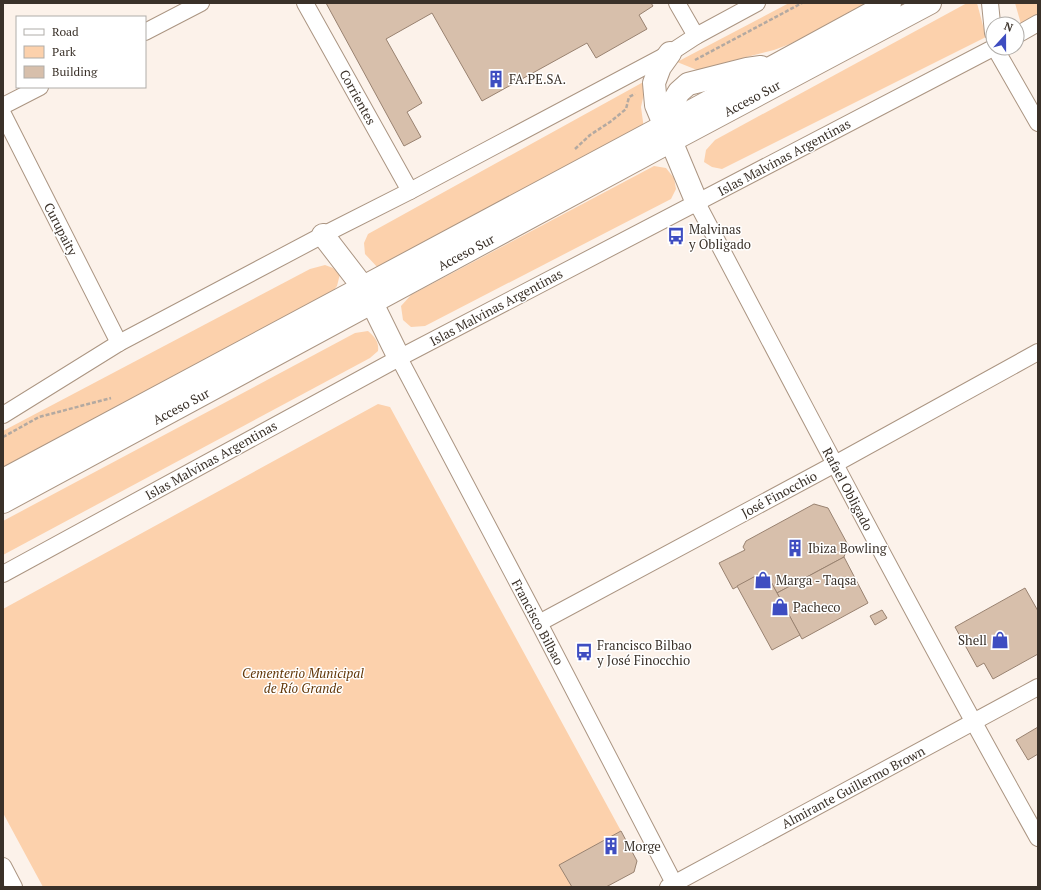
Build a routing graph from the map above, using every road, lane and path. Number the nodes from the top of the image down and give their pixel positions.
1 (201, 3) edge
2 (305, 3) edge
3 (677, 3) edge
4 (757, 3) edge
5 (802, 3) edge
6 (890, 3) edge
7 (930, 3) edge
8 (990, 3) edge
9 (991, 16) edge
10 (1038, 23) edge
11 (1025, 30) edge
12 (146, 31) edge
13 (696, 36) junction
14 (670, 53) junction
15 (985, 53) edge
16 (999, 56) edge
17 (691, 62) dead end
18 (654, 83) junction
19 (38, 88) edge
20 (3, 106) edge
21 (3, 114) edge
22 (1038, 123) edge
23 (668, 134) junction
24 (573, 151) dead end
25 (410, 191) junction
26 (697, 203) junction
27 (323, 235) junction
28 (367, 295) junction
29 (119, 343) junction
30 (1038, 352) edge
31 (399, 358) junction
32 (115, 397) dead end
33 (3, 415) edge
34 (3, 437) edge
35 (835, 464) junction
36 (3, 480) edge
37 (3, 502) edge
38 (3, 574) edge
39 (539, 623) junction
40 (1038, 687) edge
41 (973, 722) junction
42 (1038, 838) edge
43 (3, 866) edge
44 (673, 886) edge
45 (14, 887) edge

1 - 12 street
2 - 25 street, Corrientes
3 - 13 street
4 - 13 street
5 - 17 path
6 - 23 main road, Acceso Sur
7 - 23 main road, Acceso Sur
8 - 9 street
10 - 11 street
13 - 14 street
14 - 18 main road
14 - 25 street
15 - 26 street, Islas Malvinas Argentinas
16 - 22 street
18 - 23 main road
18 - 24 path
19 - 20 street
21 - 29 street, Curupaity
23 - 26 main road
23 - 28 main road, Acceso Sur
25 - 27 street
26 - 31 street, Islas Malvinas Argentinas
26 - 35 street, Rafael Obligado
27 - 28 main road
27 - 29 street
28 - 31 main road
28 - 36 main road, Acceso Sur
28 - 37 main road, Acceso Sur
29 - 33 street
30 - 35 street, José Finocchio
31 - 38 street, Islas Malvinas Argentinas
31 - 39 street, Francisco Bilbao
32 - 34 path
35 - 39 street, José Finocchio
35 - 41 street, Rafael Obligado
39 - 44 street, Francisco Bilbao
40 - 41 street, Almirante Guillermo Brown
41 - 42 street, Rafael Obligado
41 - 44 street, Almirante Guillermo Brown
43 - 45 street

